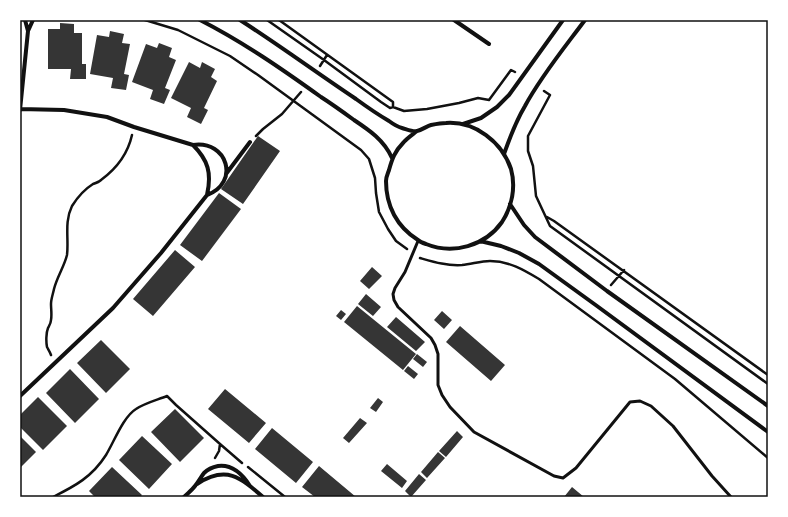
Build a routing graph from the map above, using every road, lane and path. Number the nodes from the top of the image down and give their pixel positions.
1 (25, 20) edge
2 (33, 20) edge
3 (145, 20) edge
4 (200, 20) edge
5 (240, 20) edge
6 (267, 20) edge
7 (280, 20) edge
8 (454, 20) edge
9 (563, 20) edge
10 (585, 20) edge
11 (28, 31) junction
12 (489, 44) dead end
13 (522, 76) junction
14 (306, 86) junction
15 (537, 86) junction
16 (294, 101) junction
17 (393, 107) junction
18 (20, 109) edge
19 (462, 124) junction
20 (134, 127) junction
21 (417, 131) junction
22 (250, 142) joint
23 (193, 145) junction
24 (504, 154) junction
25 (392, 158) junction
26 (226, 175) junction
27 (207, 195) junction
28 (510, 204) junction
29 (546, 217) junction
30 (418, 241) junction
31 (480, 241) junction
32 (413, 254) junction
33 (624, 270) junction
34 (619, 276) junction
35 (607, 291) junction
36 (55, 363) junction
37 (768, 375) edge
38 (768, 384) edge
39 (20, 396) edge
40 (768, 406) edge
41 (768, 432) edge
42 (220, 444) junction
43 (768, 458) edge
44 (210, 462) dead end
45 (195, 485) junction
46 (250, 486) junction
47 (53, 497) edge
48 (184, 497) edge
49 (263, 497) edge
50 (284, 497) edge
51 (731, 497) edge

1 - 11 street
2 - 11 street
3 - 16 path
4 - 14 street
5 - 21 street
6 - 17 path
7 - 17 path
8 - 12 street
9 - 13 street
10 - 15 street
11 - 18 street
13 - 17 path
13 - 19 street
14 - 16 path
14 - 25 street
15 - 24 street
15 - 29 path
16 - 22 path
16 - 32 path
18 - 20 street
19 - 21 street
19 - 24 street
20 - 23 street
20 - 36 path
21 - 25 street
22 - 26 street
23 - 26 street
23 - 27 street
24 - 28 street
25 - 30 street
26 - 27 street
27 - 36 street
28 - 31 street
28 - 35 street
29 - 33 path
29 - 34 path
30 - 31 street
30 - 32 lane
31 - 41 street
32 - 43 path
32 - 51 lane
33 - 34 path
33 - 37 path
34 - 35 path
34 - 38 path
35 - 40 street
36 - 39 street
42 - 44 path
42 - 47 path
42 - 50 path
45 - 46 street
45 - 46 street
45 - 48 street
46 - 49 street

